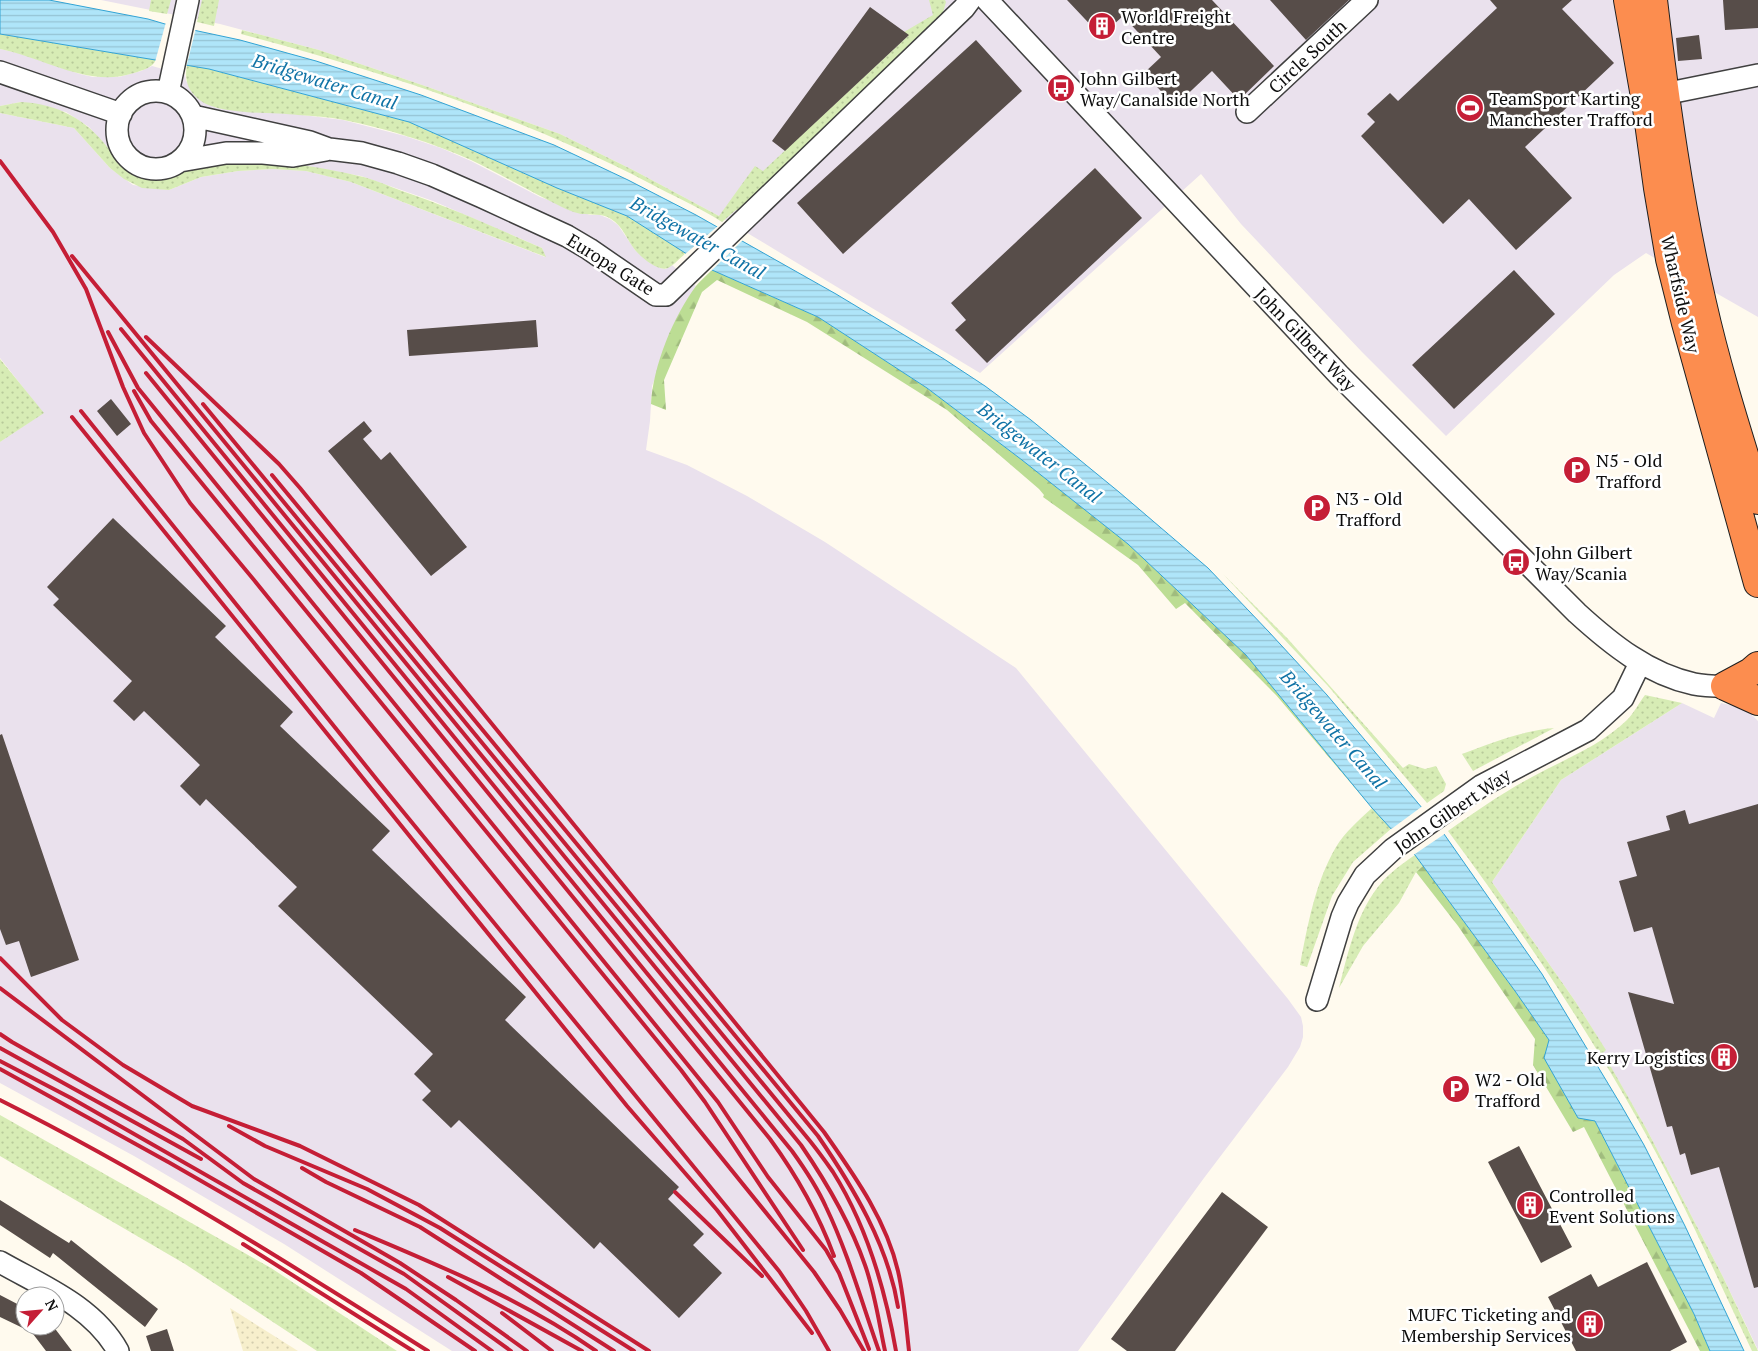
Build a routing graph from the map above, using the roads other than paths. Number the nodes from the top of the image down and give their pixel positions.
1 (970, 0) edge
2 (987, 0) edge
3 (1367, 0) edge
4 (1628, 0) edge
5 (1653, 0) edge
6 (188, 2) edge
7 (0, 72) edge
8 (1758, 75) edge
9 (168, 93) junction
10 (1664, 94) junction
11 (1247, 112) dead end
12 (121, 114) junction
13 (192, 116) junction
14 (329, 149) junction
15 (180, 161) junction
16 (1758, 500) edge
17 (1758, 583) edge
18 (1640, 663) junction
19 (1758, 666) edge
20 (1725, 686) junction
21 (1758, 688) edge
22 (1758, 701) edge
23 (1317, 1000) dead end
24 (0, 1262) edge
25 (118, 1351) edge

1 - 14 street, Europa Gate
2 - 18 street, John Gilbert Way
3 - 11 street, Circle South
4 - 17 highway, Wharfside Way
5 - 10 highway, Wharfside Way
6 - 9 street
7 - 12 street
8 - 10 street
9 - 12 street
9 - 13 street
10 - 16 highway, Wharfside Way
12 - 15 street
13 - 14 street, Europa Gate
13 - 15 street
14 - 15 street, Europa Gate
18 - 20 street, John Gilbert Way
18 - 23 street, John Gilbert Way
19 - 20 highway
20 - 21 street, John Gilbert Way
20 - 22 highway
24 - 25 street

